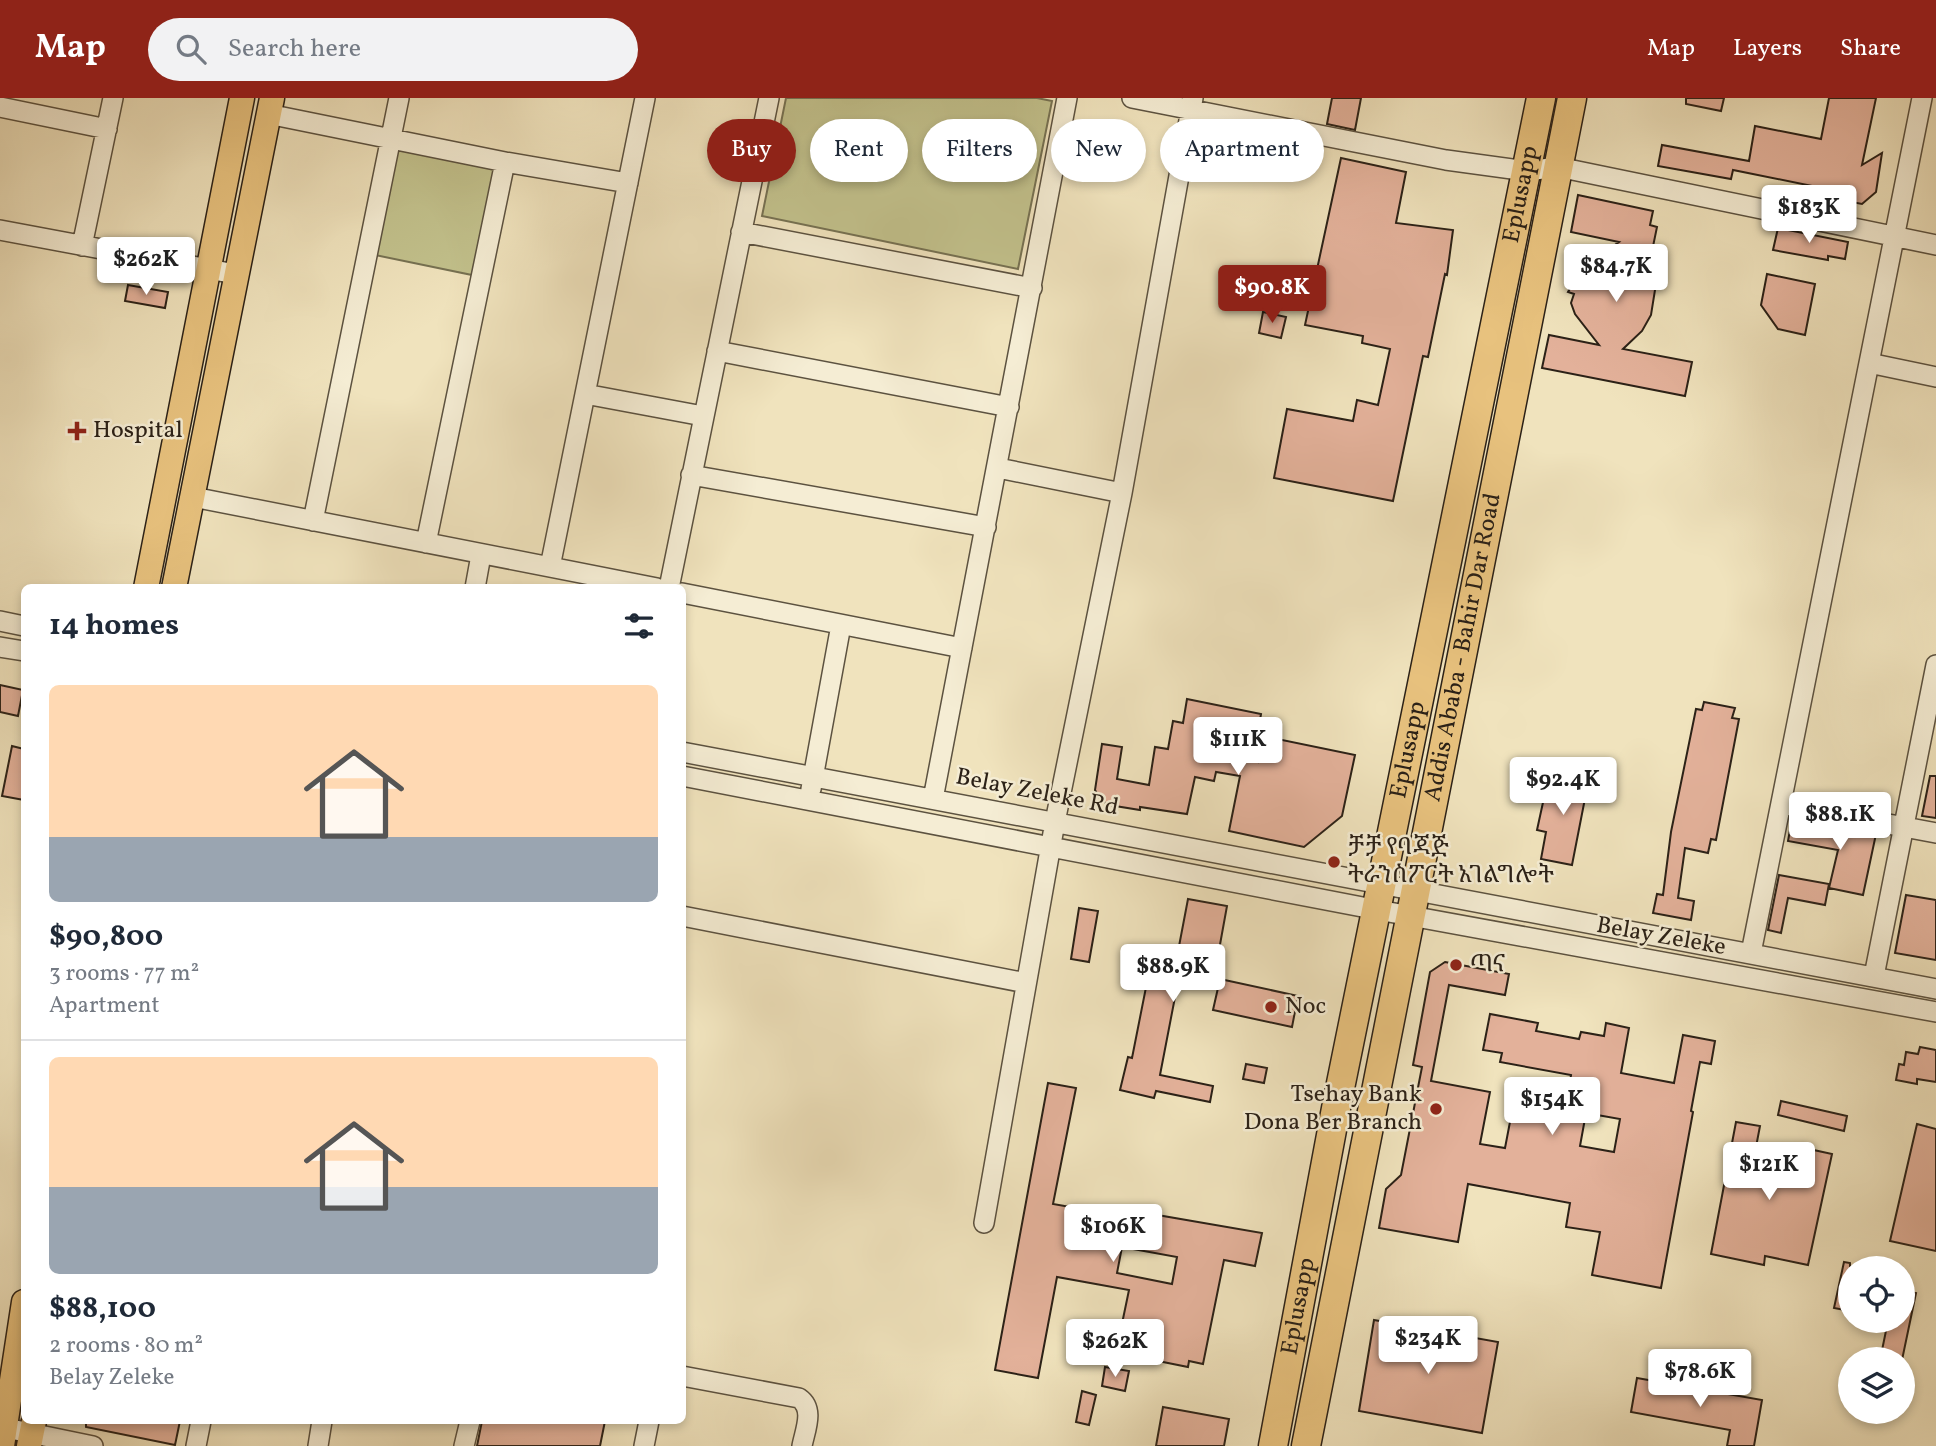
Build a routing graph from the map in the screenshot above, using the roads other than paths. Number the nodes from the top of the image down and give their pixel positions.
1 (113, 98) edge
2 (242, 98) edge
3 (399, 98) edge
4 (645, 98) edge
5 (769, 98) edge
6 (1067, 98) edge
7 (1132, 98) edge
8 (1541, 98) edge
9 (1572, 98) edge
10 (1922, 98) edge
11 (1192, 104) edge
12 (270, 106) edge
13 (0, 107) edge
14 (107, 129) junction
15 (391, 140) junction
16 (505, 162) junction
17 (1558, 167) junction
18 (1527, 171) junction
19 (628, 183) junction
20 (0, 230) edge
21 (741, 232) junction
22 (1894, 237) junction
23 (1936, 245) edge
24 (82, 246) junction
25 (209, 269) junction
26 (235, 274) junction
27 (1032, 288) junction
28 (717, 351) junction
29 (1869, 363) junction
30 (1936, 377) edge
31 (585, 394) junction
32 (1009, 407) junction
33 (703, 416) junction
34 (998, 468) junction
35 (691, 475) junction
36 (1122, 493) junction
37 (193, 497) junction
38 (313, 521) junction
39 (986, 527) junction
40 (426, 543) junction
41 (481, 555) junction
42 (550, 567) junction
43 (147, 584) edge
44 (175, 584) edge
45 (476, 584) edge
46 (637, 584) edge
47 (669, 584) edge
48 (686, 594) edge
49 (0, 621) edge
50 (21, 625) edge
51 (841, 625) junction
52 (0, 647) edge
53 (962, 648) junction
54 (21, 651) edge
55 (1936, 665) edge
56 (686, 752) edge
57 (813, 776) junction
58 (686, 777) edge
59 (933, 799) junction
60 (809, 801) junction
61 (1781, 804) junction
62 (1055, 822) junction
63 (1905, 827) junction
64 (1936, 833) edge
65 (1052, 847) junction
66 (1381, 897) junction
67 (1413, 902) junction
68 (686, 917) edge
69 (1751, 953) junction
70 (1874, 976) junction
71 (1026, 983) junction
72 (1936, 989) edge
73 (1936, 1012) edge
74 (984, 1223) dead end
75 (21, 1318) edge
76 (686, 1377) edge
77 (5, 1400) edge
78 (200, 1424) edge
79 (322, 1424) edge
80 (469, 1424) edge
81 (648, 1424) edge
82 (32, 1433) edge
83 (4, 1437) edge
84 (93, 1446) edge
85 (196, 1446) edge
86 (318, 1446) edge
87 (464, 1446) edge
88 (643, 1446) edge
89 (802, 1446) edge
90 (1273, 1446) edge
91 (1306, 1446) edge

1 - 14 street
2 - 25 main road
3 - 15 street
4 - 19 street
5 - 21 street
6 - 27 street
7 - 11 street
8 - 18 highway, Eplusapp
9 - 17 highway, Addis Ababa - Bahir Dar Road
10 - 22 street
11 - 18 street
11 - 36 street
12 - 15 street
12 - 26 main road
13 - 14 street
14 - 24 street
15 - 16 street
15 - 38 street
16 - 19 street
16 - 40 street
17 - 18 street
17 - 22 street
17 - 67 highway, Addis Ababa - Bahir Dar Road
18 - 66 highway, Eplusapp
19 - 31 street
20 - 24 street
21 - 27 street
21 - 28 street
22 - 23 street
22 - 29 street
24 - 25 street
25 - 26 street
25 - 43 main road
26 - 37 main road
27 - 32 street
28 - 32 street
28 - 33 street
29 - 30 street
29 - 61 street
31 - 33 street
31 - 42 street
32 - 34 street
33 - 35 street
34 - 36 street
34 - 39 street
35 - 39 street
35 - 47 street
36 - 62 street
37 - 38 street
37 - 44 main road
38 - 40 street
39 - 53 street
40 - 41 street
41 - 42 street
41 - 45 street
42 - 46 street
48 - 51 street
49 - 50 street
51 - 53 street
51 - 57 street
52 - 54 street
53 - 59 street
55 - 63 street
56 - 57 street, Belay Zeleke Rd
57 - 59 street, Belay Zeleke Rd
57 - 60 street
58 - 60 street, Belay Zeleke Rd
59 - 62 street, Belay Zeleke Rd
60 - 65 street, Belay Zeleke Rd
61 - 63 street
61 - 69 street
62 - 65 street
62 - 66 street, Belay Zeleke Rd
63 - 64 street
63 - 70 street
65 - 66 street, Belay Zeleke Rd
65 - 71 street
66 - 67 street, Belay Zeleke
66 - 67 street, Belay Zeleke
66 - 90 highway, Eplusapp
67 - 69 street, Belay Zeleke
67 - 73 street, Belay Zeleke
67 - 91 highway, Addis Ababa - Bahir Dar Road
68 - 71 street
69 - 70 street, Belay Zeleke
70 - 72 street, Belay Zeleke
71 - 74 street
75 - 77 main road
76 - 89 street
77 - 83 main road
78 - 85 street
79 - 86 street
80 - 87 street
81 - 88 street
82 - 83 street
82 - 84 street

